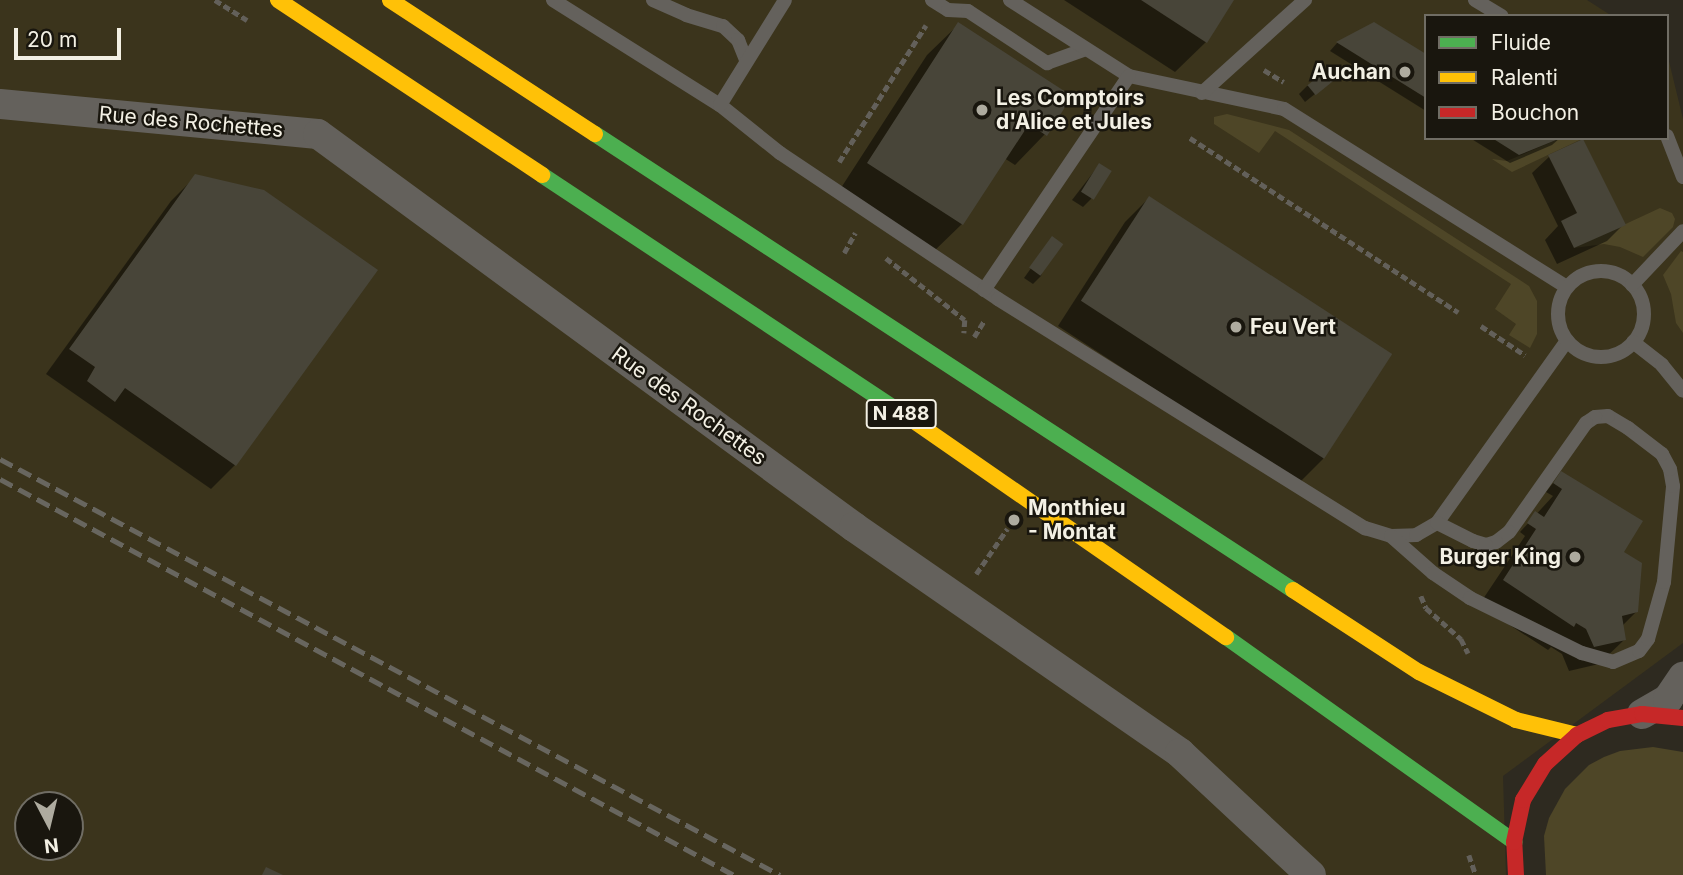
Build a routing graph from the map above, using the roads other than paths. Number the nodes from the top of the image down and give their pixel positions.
1 (278, 0) edge
2 (390, 0) edge
3 (553, 0) edge
4 (653, 0) edge
5 (785, 0) edge
6 (932, 0) edge
7 (1010, 0) edge
8 (1305, 0) edge
9 (1475, 0) edge
10 (1499, 14) edge
11 (1086, 49) junction
12 (746, 60) junction
13 (1129, 76) junction
14 (1202, 93) junction
15 (0, 104) edge
16 (720, 106) junction
17 (1669, 140) edge
18 (1683, 177) edge
19 (1683, 231) edge
20 (1632, 285) junction
21 (1567, 287) junction
22 (984, 290) junction
23 (1567, 341) junction
24 (1633, 342) junction
25 (1683, 391) edge
26 (1437, 523) junction
27 (1391, 536) junction
28 (1683, 677) edge
29 (1642, 714) junction
30 (1683, 718) edge
31 (1577, 735) junction
32 (1514, 842) junction
33 (1311, 875) edge
34 (1516, 875) edge

1 - 32 main road, N 488
2 - 31 main road
3 - 16 lane
4 - 12 lane
5 - 12 lane
6 - 11 lane
7 - 11 lane
8 - 14 lane
9 - 10 lane
11 - 13 lane
12 - 16 lane
13 - 14 lane
13 - 22 lane
14 - 21 lane
15 - 33 street, Rue des Rochettes
16 - 22 lane
17 - 18 lane
19 - 20 lane
20 - 21 lane
20 - 24 lane
21 - 23 lane
22 - 27 lane
23 - 24 lane
23 - 26 lane
24 - 25 lane
26 - 27 lane
26 - 27 lane
28 - 29 street
29 - 30 main road
29 - 31 main road
31 - 32 main road
32 - 34 main road

